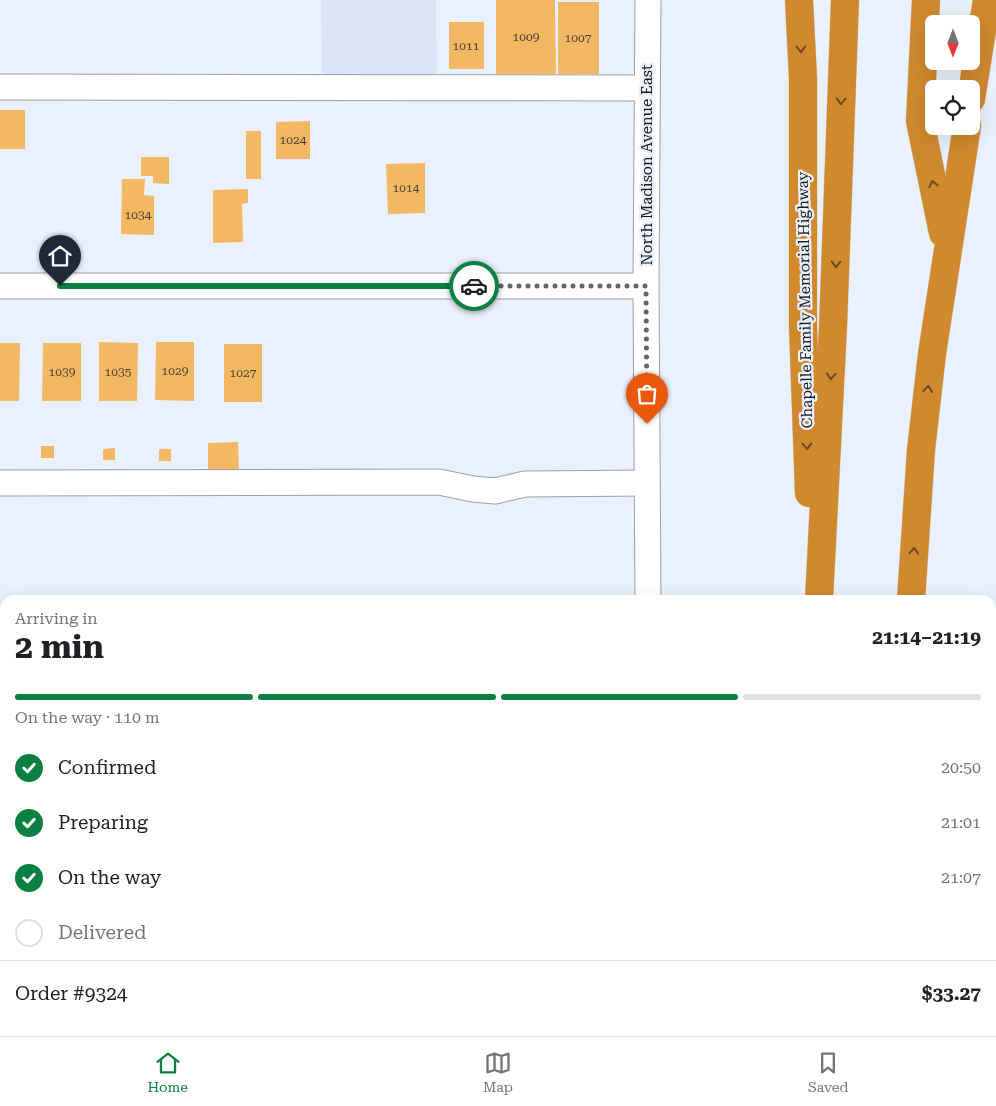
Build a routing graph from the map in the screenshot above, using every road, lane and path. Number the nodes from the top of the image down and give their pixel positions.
1 (648, 0) edge
2 (798, 0) edge
3 (845, 0) edge
4 (926, 0) edge
5 (987, 0) edge
6 (974, 80) edge
7 (0, 88) edge
8 (647, 88) junction
9 (966, 135) edge
10 (947, 249) junction
11 (0, 286) edge
12 (646, 286) junction
13 (647, 482) junction
14 (0, 483) edge
15 (648, 595) edge
16 (812, 595) edge
17 (819, 595) edge
18 (911, 595) edge

1 - 8 street, North Madison Avenue East
2 -> 16 highway, Chapelle Family Memorial Highway
3 -> 17 highway
10 -> 4 highway
5 - 6 highway
7 - 8 street
8 - 12 street, North Madison Avenue East
9 - 10 highway
18 -> 10 highway
11 - 12 street
12 - 13 street, North Madison Avenue East
13 - 14 street
13 - 15 street, North Madison Avenue East

